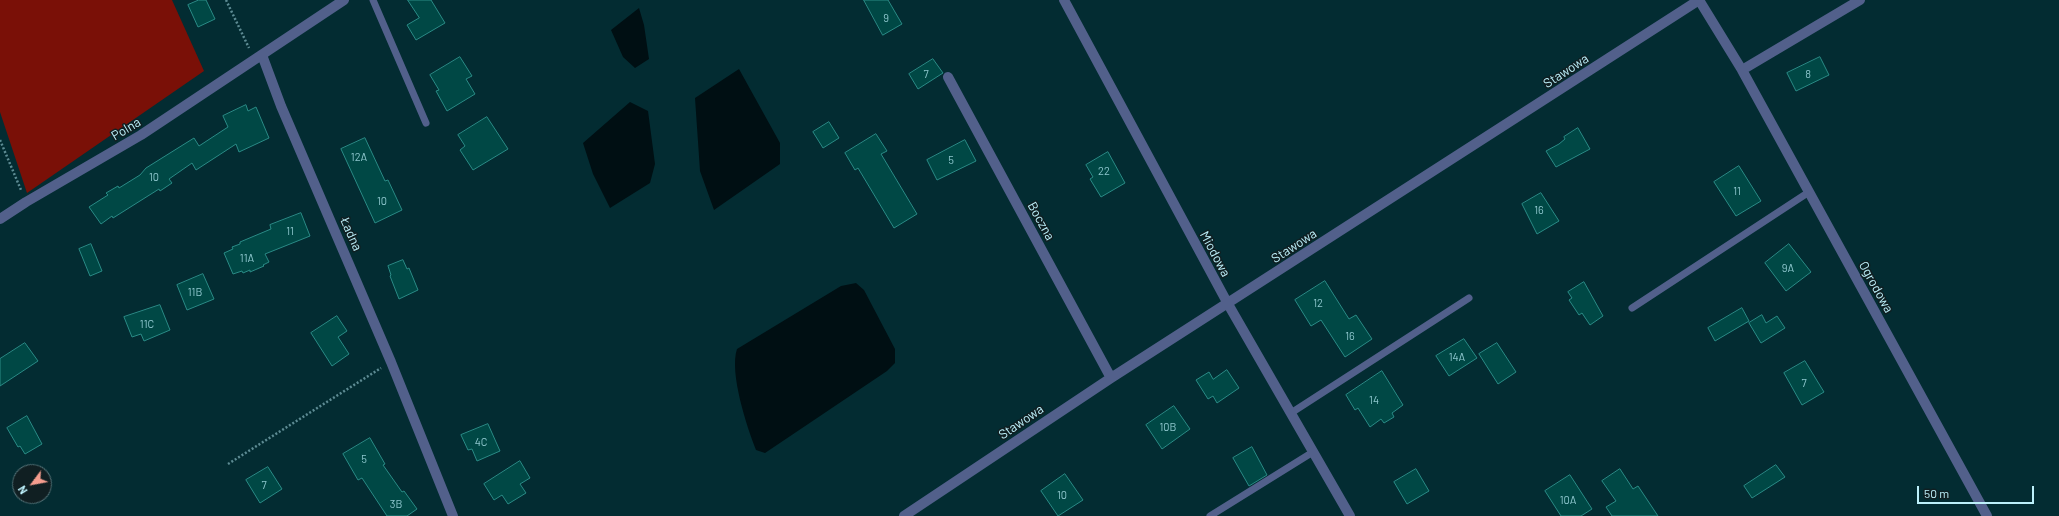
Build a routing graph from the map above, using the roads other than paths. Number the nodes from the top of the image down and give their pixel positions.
1 (344, 0) edge
2 (373, 0) edge
3 (1064, 0) edge
4 (1699, 0) edge
5 (1860, 0) edge
6 (258, 57) junction
7 (1742, 70) junction
8 (948, 77) dead end
9 (426, 123) dead end
10 (1809, 192) junction
11 (0, 219) edge
12 (1469, 298) dead end
13 (1228, 304) junction
14 (1632, 308) dead end
15 (1112, 378) junction
16 (1291, 413) junction
17 (1313, 452) junction
18 (908, 515) edge
19 (453, 516) edge
20 (1210, 516) edge
21 (1350, 516) edge
22 (1987, 516) edge

1 - 6 street
2 - 9 lane
3 - 13 street, Miodowa
4 - 7 street, Ogrodowa
4 - 13 street, Stawowa
5 - 7 street
6 - 11 street, Polna
6 - 19 street, Ładna
7 - 10 street, Ogrodowa
8 - 15 street, Boczna
10 - 14 lane
10 - 22 street, Ogrodowa
12 - 16 lane
13 - 15 street, Stawowa
13 - 16 street, Miodowa
15 - 18 street, Stawowa
16 - 17 street, Miodowa
17 - 20 lane
17 - 21 street, Miodowa

